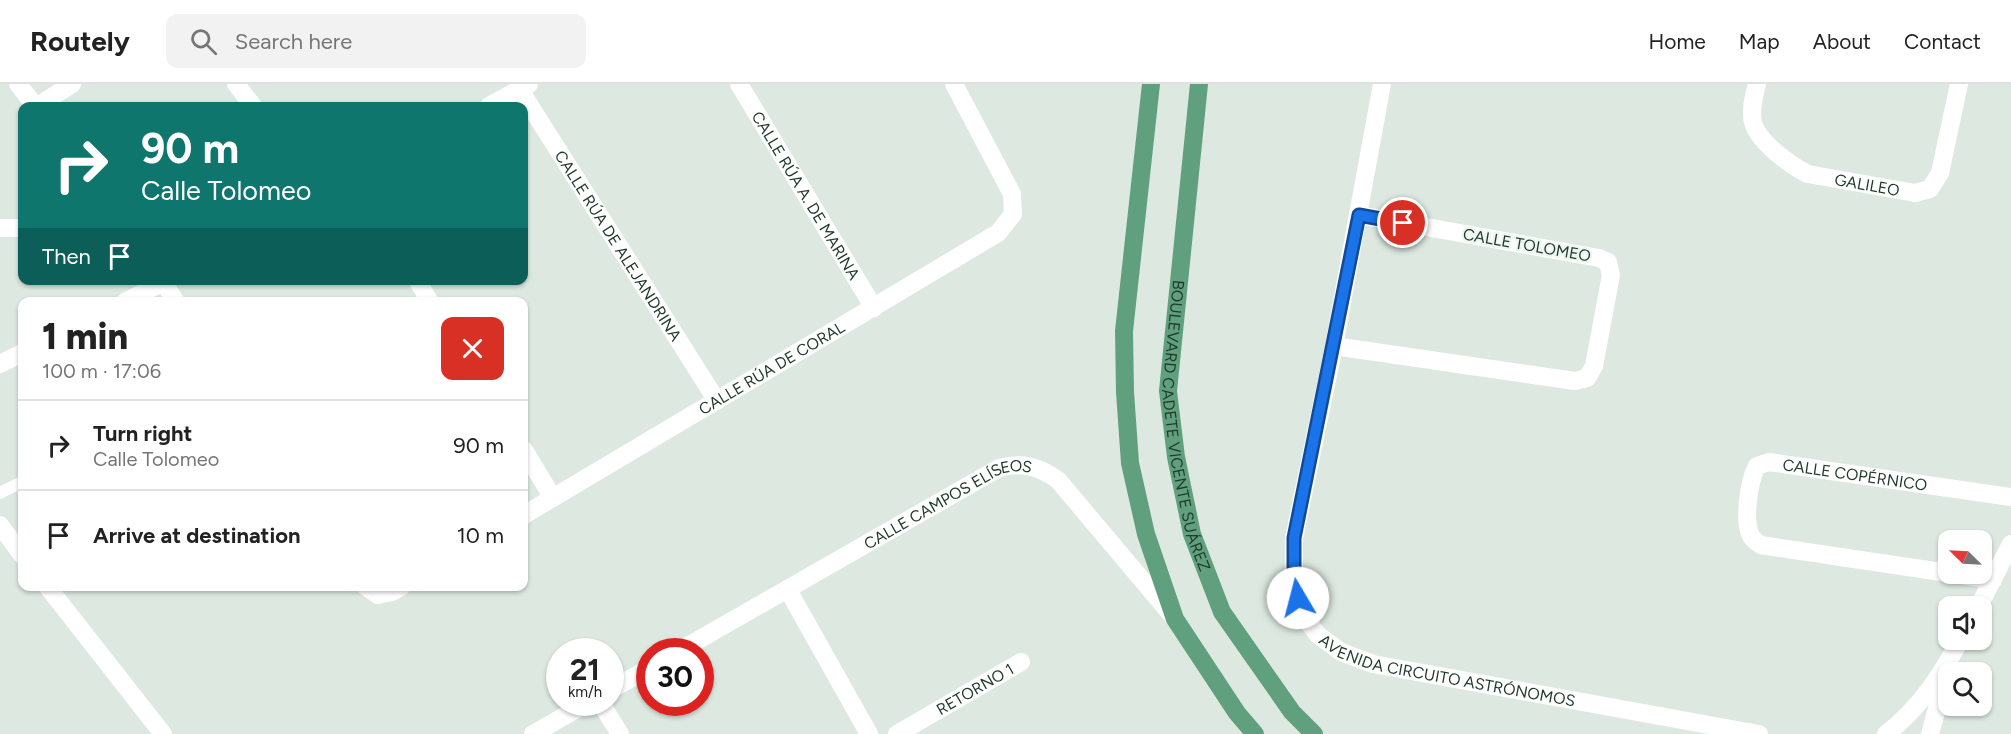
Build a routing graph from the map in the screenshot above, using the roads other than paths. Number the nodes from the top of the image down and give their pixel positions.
1 (18, 84) edge
2 (72, 84) edge
3 (236, 84) edge
4 (739, 84) edge
5 (954, 84) edge
6 (1151, 84) edge
7 (1199, 84) edge
8 (1382, 84) edge
9 (1756, 84) edge
10 (1959, 84) edge
11 (524, 87) edge
12 (33, 102) edge
13 (43, 102) edge
14 (250, 102) edge
15 (496, 102) edge
16 (1359, 215) junction
17 (0, 228) edge
18 (18, 228) edge
19 (157, 285) edge
20 (134, 297) edge
21 (874, 308) junction
22 (1334, 346) junction
23 (18, 355) edge
24 (0, 364) edge
25 (717, 401) junction
26 (528, 457) edge
27 (18, 484) edge
28 (0, 493) edge
29 (2011, 497) edge
30 (553, 498) junction
31 (528, 513) edge
32 (3, 534) edge
33 (2011, 544) edge
34 (18, 551) edge
35 (1938, 571) edge
36 (1993, 580) joint
37 (788, 590) junction
38 (51, 591) edge
39 (372, 591) edge
40 (394, 591) edge
41 (1984, 596) edge
42 (1175, 619) junction
43 (702, 638) edge
44 (1954, 650) edge
45 (1956, 650) edge
46 (1021, 662) dead end
47 (564, 716) edge
48 (609, 716) edge
49 (1752, 733) edge
50 (163, 734) edge
51 (533, 734) edge
52 (620, 734) edge
53 (870, 734) edge
54 (897, 734) edge
55 (1255, 734) edge
56 (1314, 734) edge
57 (1886, 734) edge
58 (1930, 734) edge

1 - 12 street
2 - 13 street
3 - 14 street
4 - 21 street, CALLE RÚA A. DE MARINA
5 - 21 street, CALLE RÚA DE CORAL
6 - 42 main road
7 - 56 main road, BOULEVARD CADETE VICENTE SUÁREZ
8 - 16 street, AVENIDA CIRCUITO ASTRÓNOMOS
9 - 10 street, GALILEO
11 - 15 street
11 - 25 street, CALLE RÚA DE ALEJANDRINA
16 - 22 street, AVENIDA CIRCUITO ASTRÓNOMOS
16 - 22 street, CALLE TOLOMEO
17 - 18 street
19 - 20 street
21 - 25 street, CALLE RÚA DE CORAL
22 - 49 street, AVENIDA CIRCUITO ASTRÓNOMOS
23 - 24 street
25 - 30 street, CALLE RÚA DE CORAL
26 - 30 street
27 - 28 lane
29 - 35 street, CALLE COPÉRNICO
30 - 31 street, CALLE RÚA DE CORAL
32 - 34 street
33 - 36 street
36 - 41 street
37 - 42 street, CALLE CAMPOS ELÍSEOS
37 - 43 street, CALLE CAMPOS ELÍSEOS
37 - 53 street
38 - 50 street
39 - 40 street
42 - 55 main road
44 - 57 street
45 - 58 street
46 - 54 street, RETORNO 1
47 - 51 street
48 - 52 street

